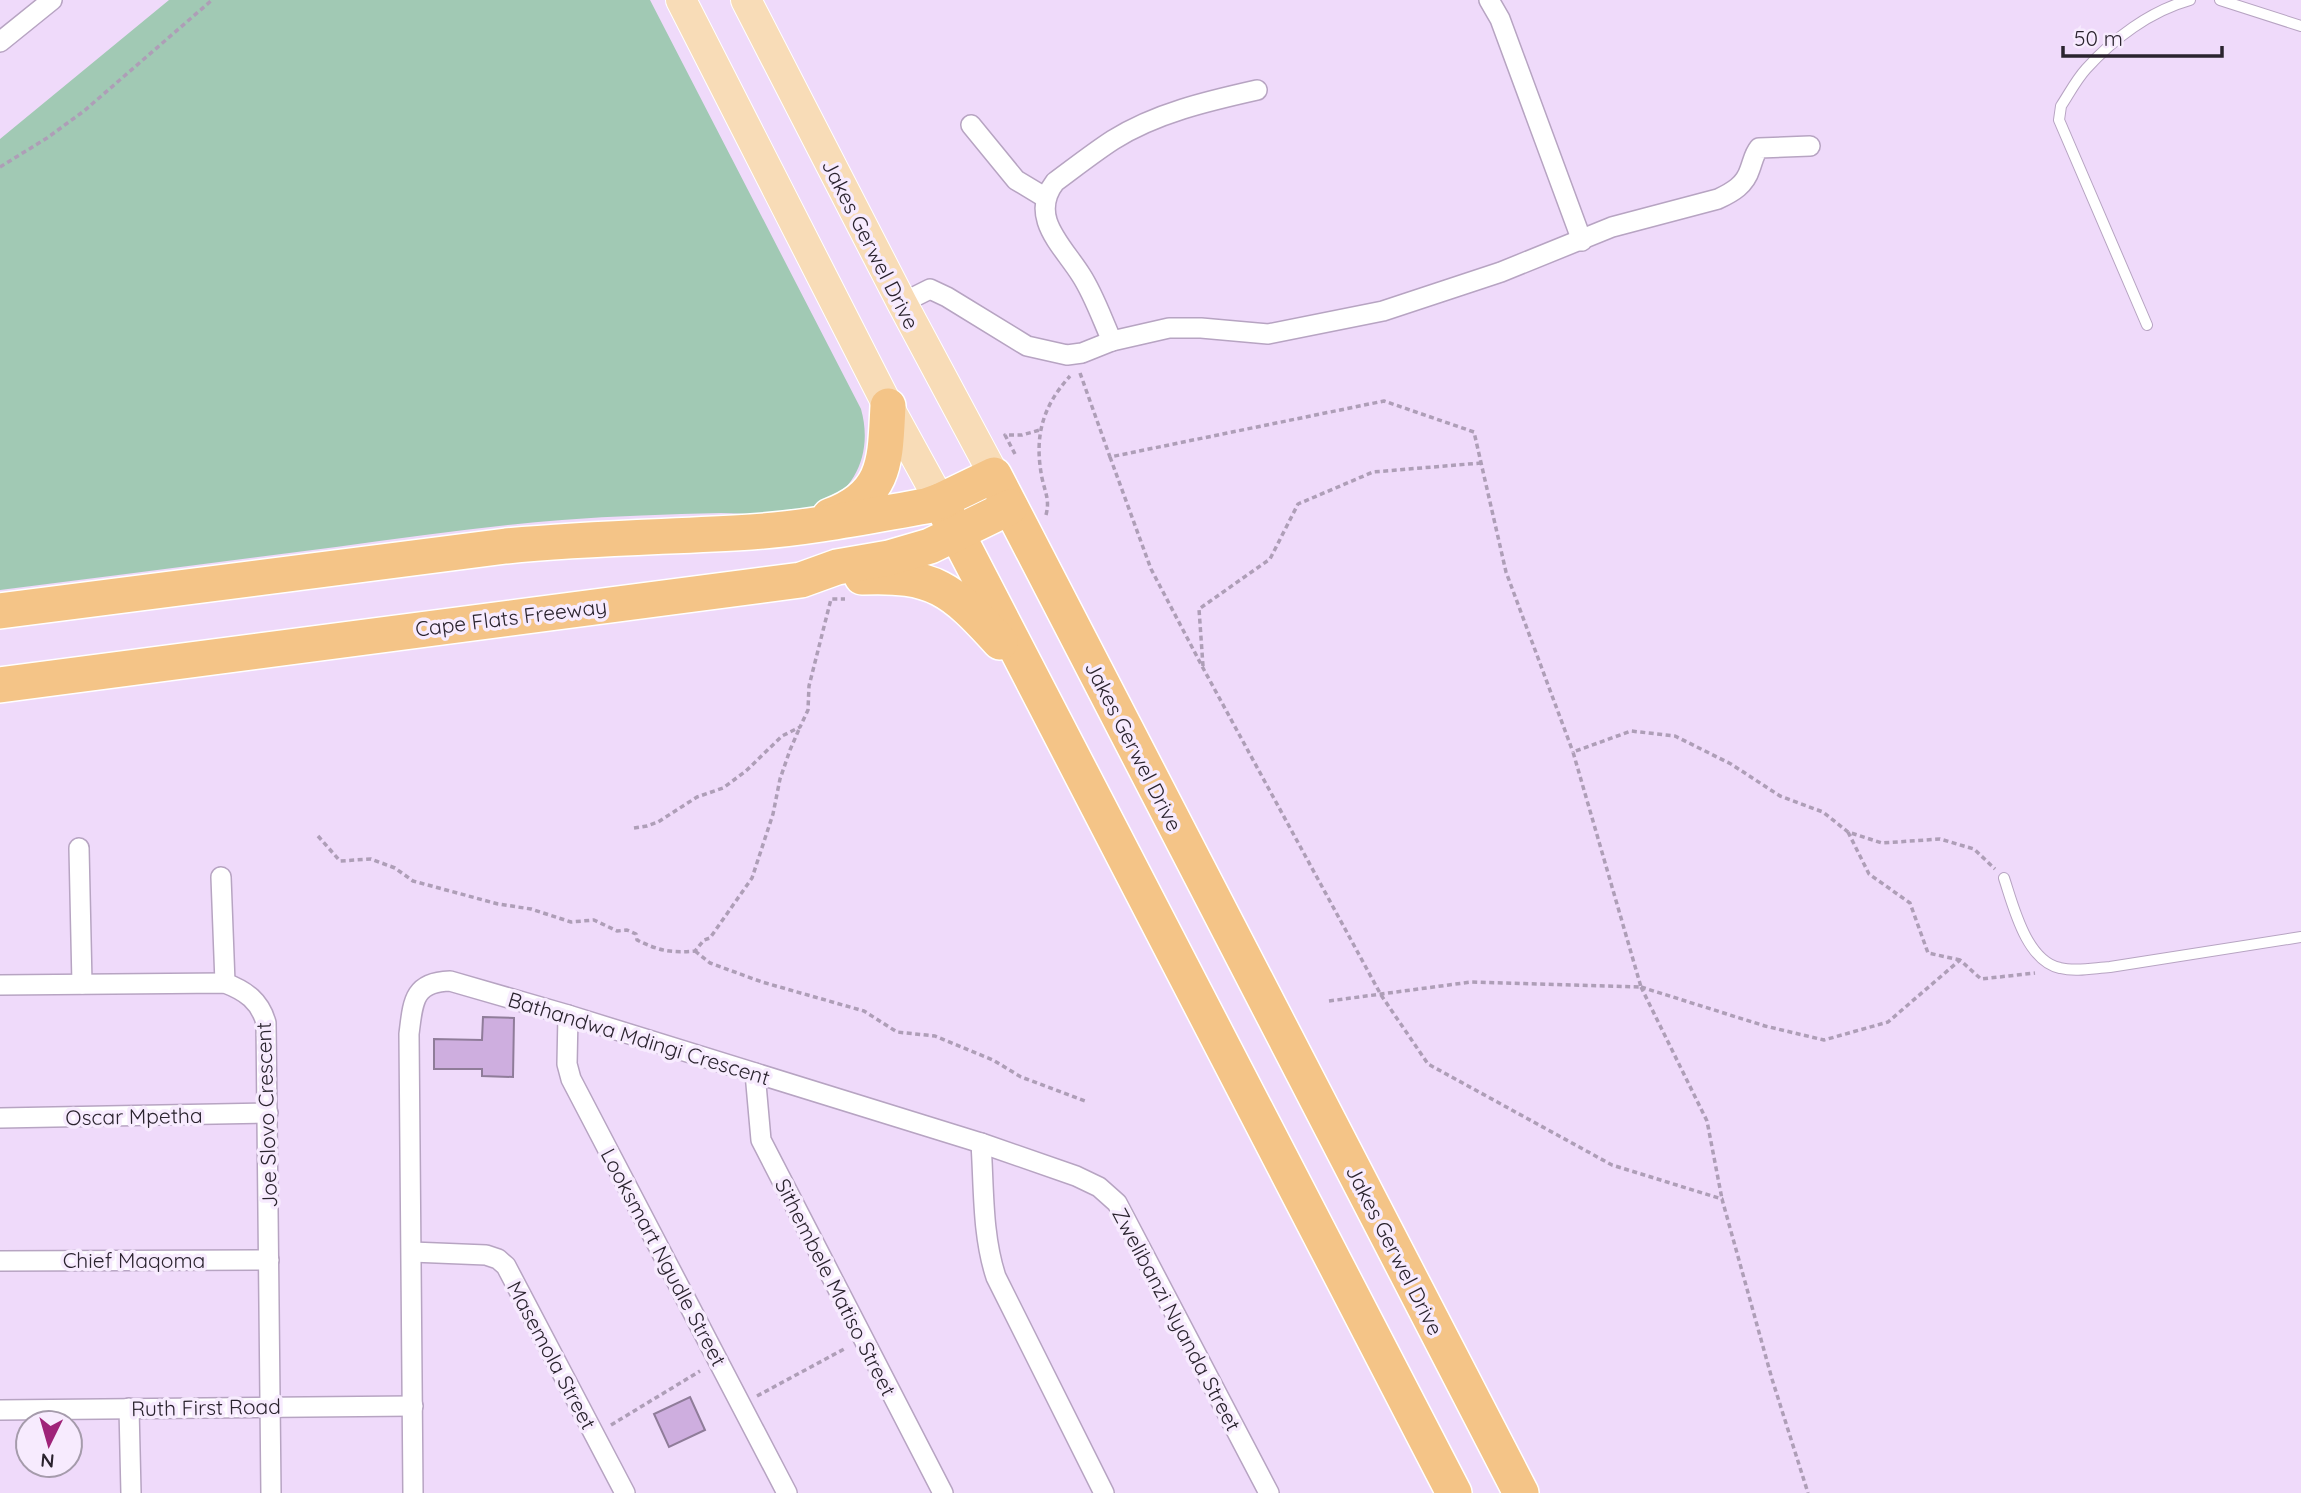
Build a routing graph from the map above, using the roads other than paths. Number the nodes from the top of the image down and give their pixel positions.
1 (52, 0) edge
2 (681, 0) edge
3 (746, 0) edge
4 (1489, 0) edge
5 (2190, 0) edge
6 (2220, 0) edge
7 (2301, 26) edge
8 (0, 42) edge
9 (1256, 90) dead end
10 (971, 125) dead end
11 (1810, 146) dead end
12 (1046, 198) junction
13 (1582, 241) junction
14 (902, 303) junction
15 (2147, 325) dead end
16 (1112, 341) junction
17 (888, 406) junction
18 (994, 475) junction
19 (940, 501) junction
20 (1010, 507) junction
21 (804, 526) junction
22 (957, 534) junction
23 (801, 580) junction
24 (0, 611) edge
25 (1023, 663) junction
26 (0, 685) edge
27 (79, 848) dead end
28 (221, 877) dead end
29 (2004, 877) road end
30 (2301, 937) edge
31 (225, 983) junction
32 (82, 984) junction
33 (0, 985) edge
34 (568, 1015) junction
35 (755, 1073) junction
36 (268, 1114) junction
37 (0, 1118) edge
38 (981, 1143) junction
39 (412, 1252) junction
40 (269, 1260) junction
41 (0, 1261) edge
42 (270, 1406) junction
43 (413, 1406) junction
44 (129, 1408) junction
45 (0, 1410) edge
46 (131, 1493) edge
47 (271, 1493) edge
48 (413, 1493) edge
49 (625, 1493) edge
50 (787, 1493) edge
51 (943, 1493) edge
52 (1104, 1493) edge
53 (1269, 1493) edge
54 (1454, 1493) edge
55 (1521, 1493) edge

1 - 8 street
2 - 17 main road
3 - 14 main road, Jakes Gerwel Drive
4 - 13 street
5 - 15 lane
6 - 7 lane
9 - 12 street
10 - 12 street
11 - 13 street
12 - 16 street
13 - 16 street
14 - 16 street
14 - 18 main road, Jakes Gerwel Drive
17 - 19 main road
17 - 21 highway
18 - 19 highway
18 - 20 highway, Jakes Gerwel Drive
19 - 21 highway
19 - 22 highway
20 - 22 highway, Cape Flats Freeway
20 - 55 highway, Jakes Gerwel Drive
21 - 24 highway
22 - 23 highway, Cape Flats Freeway
22 - 25 highway
23 - 25 highway
23 - 26 highway, Cape Flats Freeway
25 - 54 highway
27 - 32 street
28 - 31 street
29 - 30 lane
31 - 32 street, Joe Slovo Crescent
31 - 36 street, Joe Slovo Crescent
32 - 33 street, Joe Slovo Crescent
34 - 35 street, Bathandwa Mdingi Crescent
34 - 39 street, Bathandwa Mdingi Crescent
34 - 50 street, Looksmart Ngudle Street
35 - 38 street, Bathandwa Mdingi Crescent
35 - 51 street, Sithembele Matiso Street
36 - 37 street, Oscar Mpetha
36 - 40 street, Joe Slovo Crescent
38 - 52 street
38 - 53 street, Zwelibanzi Nyanda Street
39 - 43 street, Bathandwa Mdingi Crescent
39 - 49 street, Masemola Street
40 - 41 street, Chief Maqoma
40 - 42 street, Joe Slovo Crescent
42 - 43 street, Ruth First Road
42 - 44 street, Ruth First Road
42 - 47 street, Joe Slovo Crescent
43 - 48 street, Bathandwa Mdingi Crescent
44 - 45 street, Ruth First Road
44 - 46 street

